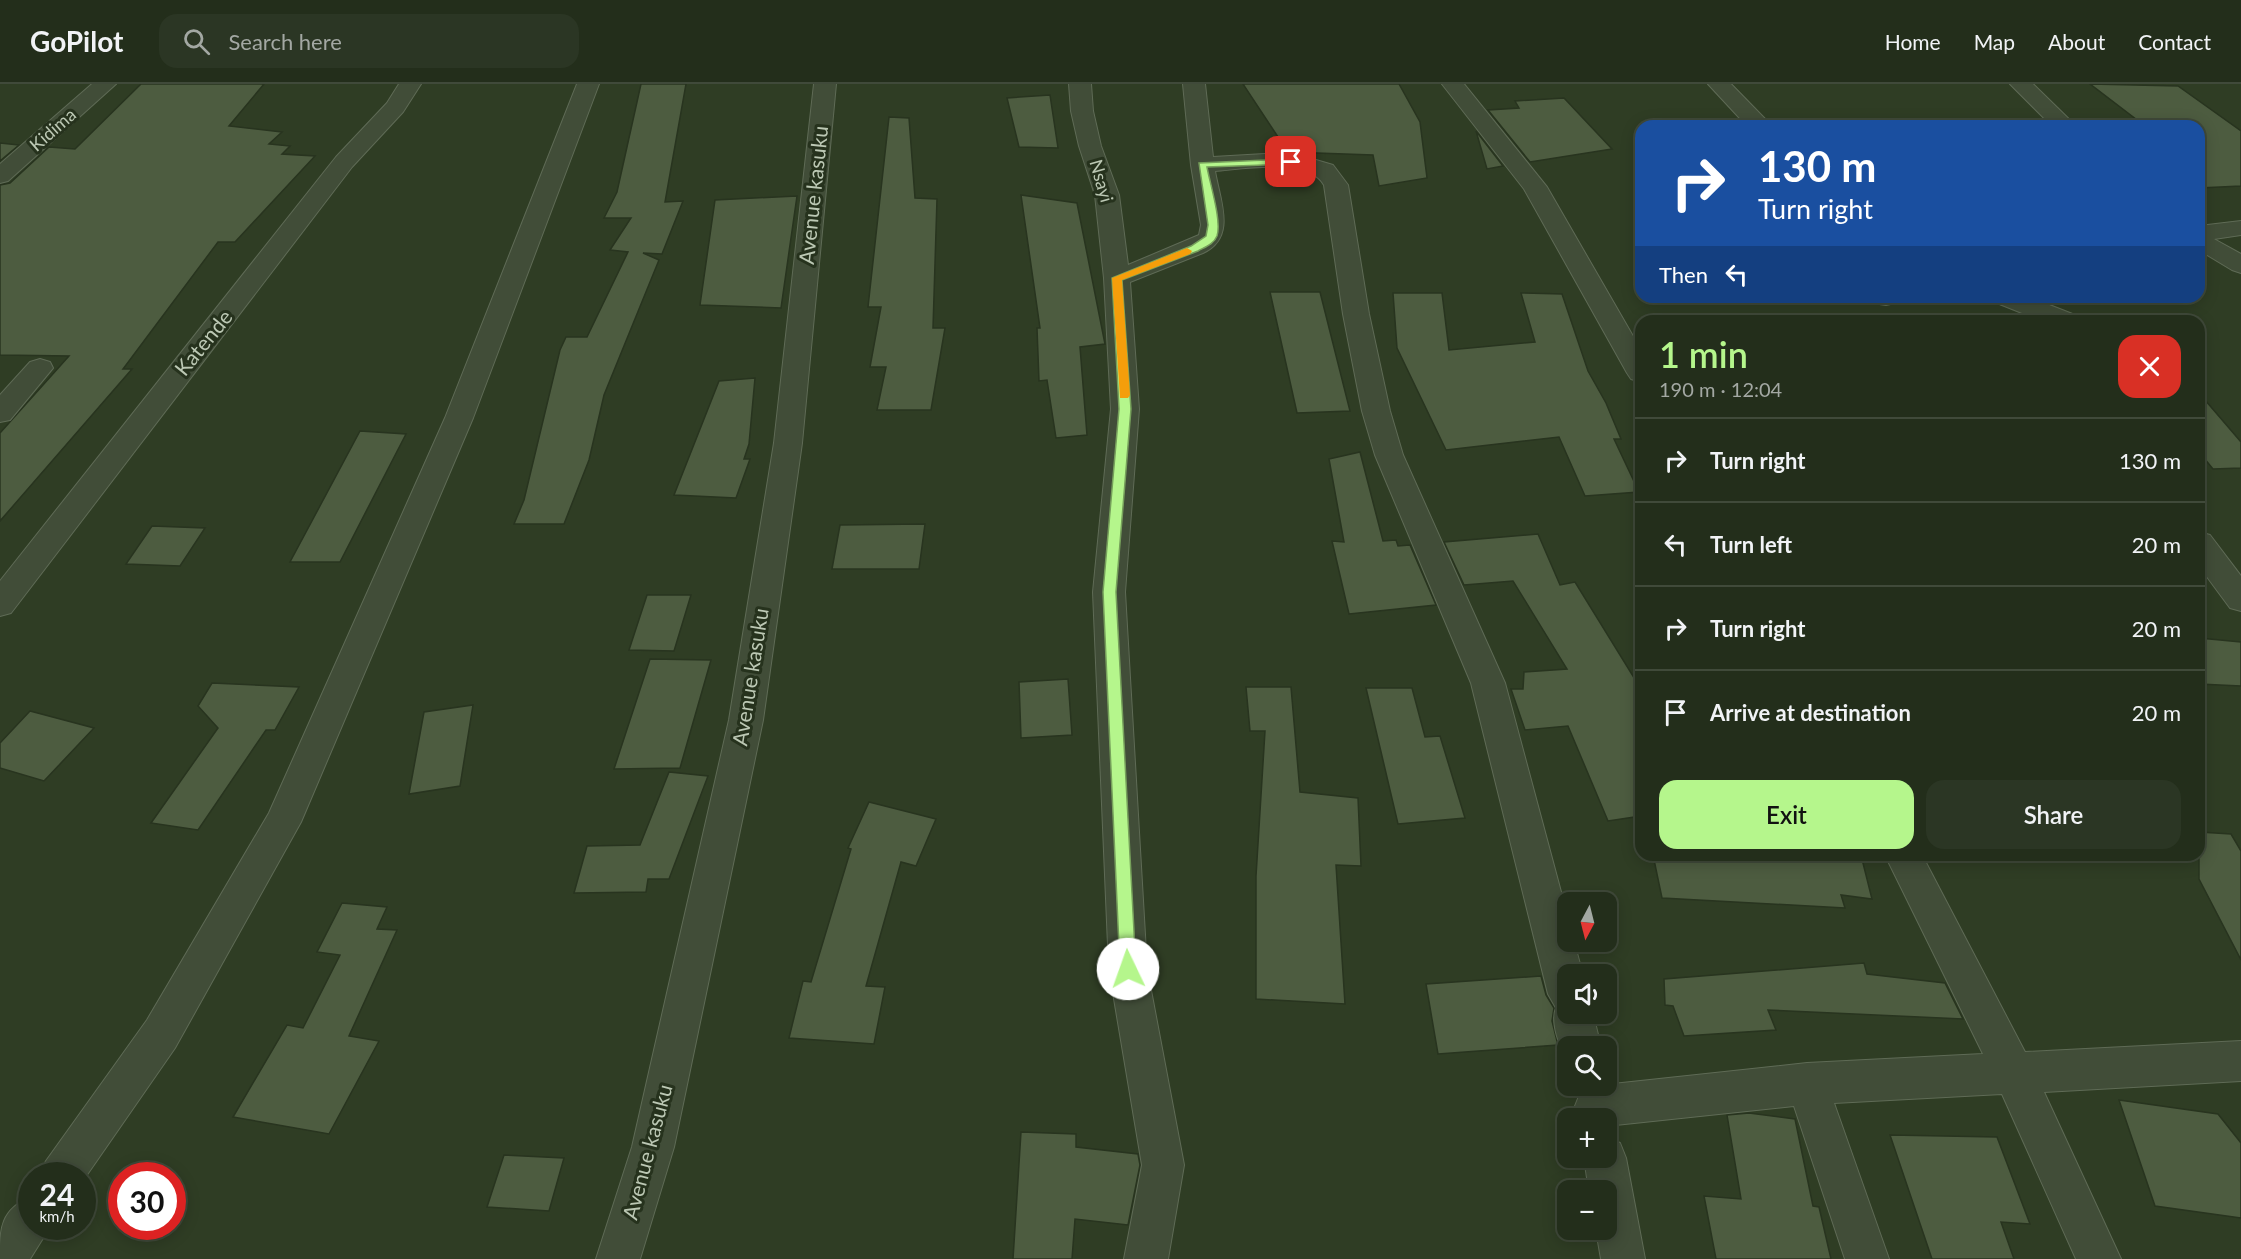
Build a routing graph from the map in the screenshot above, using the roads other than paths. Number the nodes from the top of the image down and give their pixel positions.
1 (105, 84) edge
2 (410, 84) edge
3 (588, 84) edge
4 (825, 84) edge
5 (1080, 84) edge
6 (1194, 84) edge
7 (1453, 84) edge
8 (1719, 84) edge
9 (2021, 84) edge
10 (1753, 120) edge
11 (2059, 120) edge
12 (1202, 165) junction
13 (0, 176) edge
14 (2241, 228) edge
15 (2205, 232) edge
16 (2205, 244) edge
17 (2241, 265) edge
18 (1117, 278) junction
19 (2021, 303) edge
20 (2051, 315) edge
21 (1635, 362) edge
22 (40, 368) dead end
23 (0, 413) edge
24 (2205, 551) edge
25 (2241, 599) edge
26 (0, 604) edge
27 (1906, 861) edge
28 (1560, 964) edge
29 (2241, 1061) edge
30 (2013, 1072) junction
31 (1807, 1084) junction
32 (1595, 1104) edge
33 (71, 1162) edge
34 (1607, 1168) edge
35 (18, 1238) edge
36 (3, 1259) edge
37 (618, 1259) edge
38 (1146, 1259) edge
39 (1623, 1259) edge
40 (1867, 1259) edge
41 (2099, 1259) edge

1 - 13 street, Kidima
2 - 26 street, Katende
3 - 33 street
4 - 37 street, Avenue kasuku
5 - 18 street, Nsayi
6 - 12 street
7 - 21 street
8 - 10 street
9 - 11 street
12 - 18 street
12 - 28 street
14 - 15 street
16 - 17 street
18 - 38 street, Nsayi
19 - 20 street
22 - 23 street
24 - 25 street
27 - 30 street
29 - 30 street
30 - 31 street
30 - 41 street
31 - 32 street
31 - 40 street
34 - 39 street
35 - 36 street

